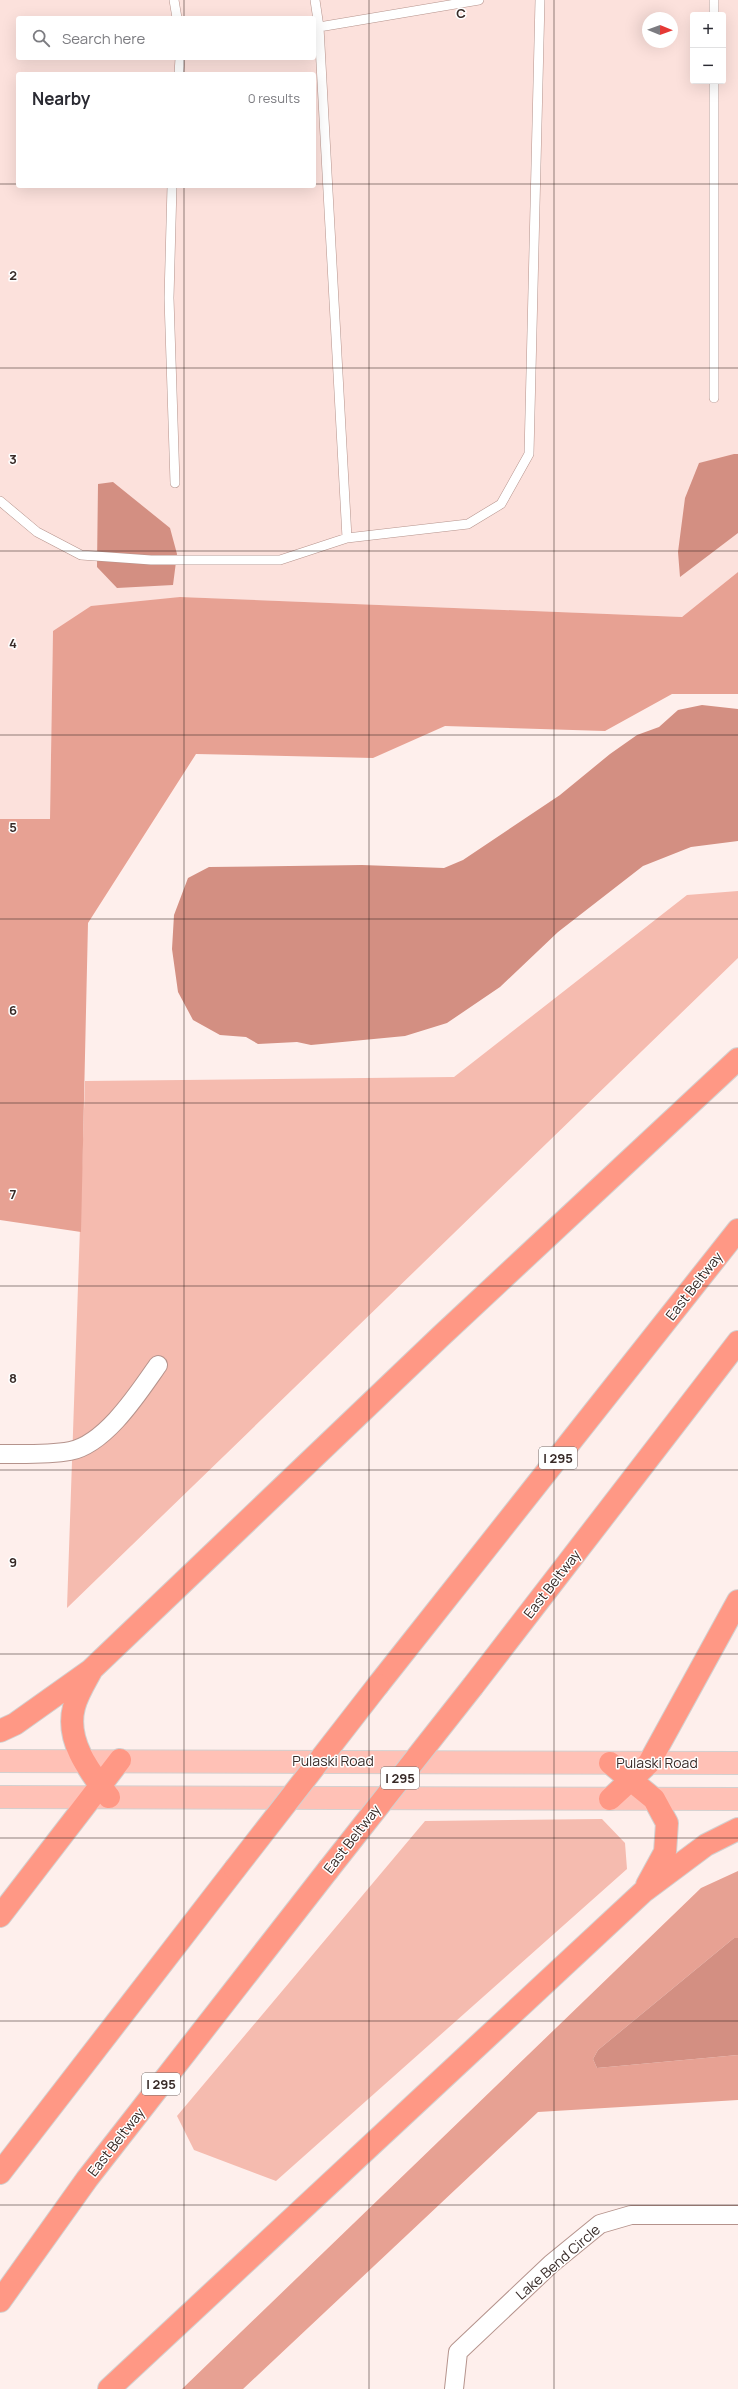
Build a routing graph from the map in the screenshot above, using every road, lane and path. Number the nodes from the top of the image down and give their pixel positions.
1 (174, 0) edge
2 (315, 0) edge
3 (479, 0) edge
4 (540, 0) edge
5 (714, 0) edge
6 (714, 12) edge
7 (177, 16) edge
8 (319, 27) junction
9 (180, 60) edge
10 (179, 72) edge
11 (714, 84) edge
12 (172, 188) edge
13 (714, 398) dead end
14 (175, 484) dead end
15 (0, 501) edge
16 (347, 538) junction
17 (738, 1059) edge
18 (738, 1230) edge
19 (738, 1342) edge
20 (158, 1365) dead end
21 (0, 1454) edge
22 (738, 1601) edge
23 (91, 1670) junction
24 (0, 1731) edge
25 (82, 1760) junction
26 (120, 1760) junction
27 (0, 1761) edge
28 (610, 1763) junction
29 (649, 1763) junction
30 (738, 1763) edge
31 (631, 1780) junction
32 (100, 1793) junction
33 (0, 1797) edge
34 (610, 1799) junction
35 (654, 1799) junction
36 (738, 1799) edge
37 (738, 1828) edge
38 (643, 1892) junction
39 (0, 1916) edge
40 (0, 2173) edge
41 (738, 2215) edge
42 (0, 2301) edge
43 (108, 2389) edge
44 (454, 2389) edge

1 - 7 lane
2 - 8 lane
3 - 8 lane
4 - 16 lane
5 - 6 lane
8 - 16 lane
9 - 10 lane
11 - 13 lane
12 - 14 lane
15 - 16 lane
17 - 23 highway
18 - 40 highway, East Beltway / I 295, bridge
19 - 42 highway, East Beltway / I 295, bridge
20 - 21 street
22 - 29 highway
23 - 24 highway
23 - 25 highway
25 - 26 main road, Pulaski Road
25 - 27 main road, Pulaski Road
25 - 32 highway
26 - 28 main road, Pulaski Road
26 - 32 highway
28 - 29 main road, Pulaski Road
28 - 31 highway
29 - 30 main road, Pulaski Road
29 - 31 highway
31 - 34 highway
31 - 35 highway
32 - 33 main road
32 - 34 main road
32 - 39 highway
34 - 35 main road
35 - 36 main road
35 - 38 highway
37 - 38 highway
38 - 43 highway
41 - 44 street, Lake Bend Circle

